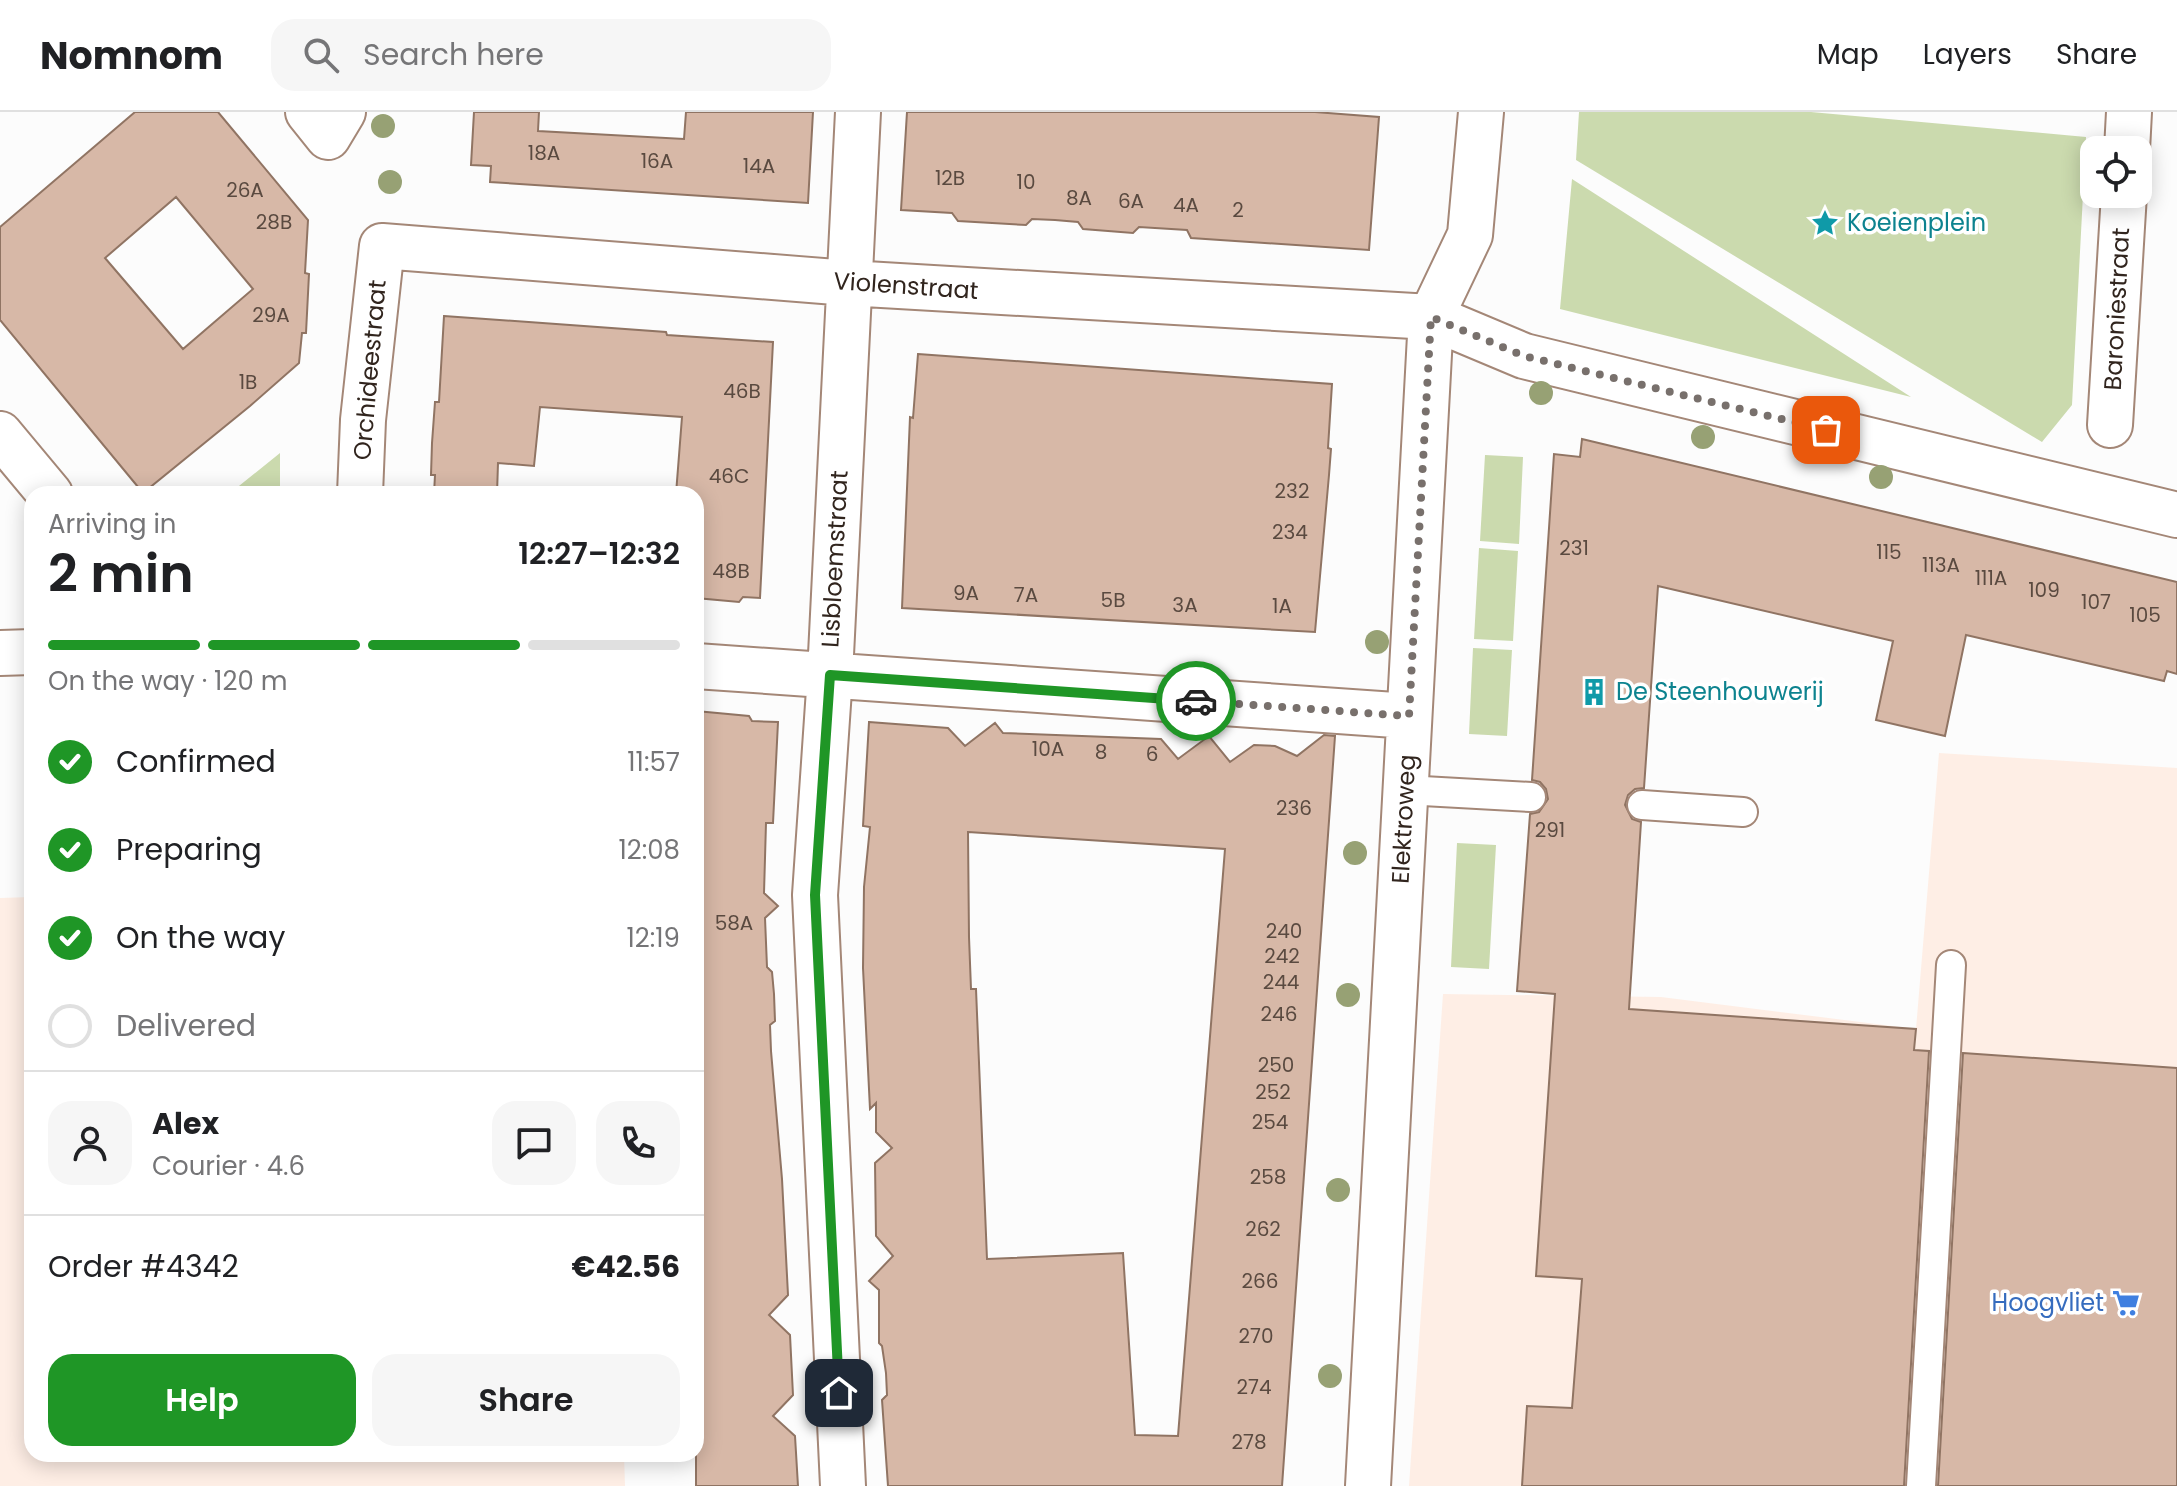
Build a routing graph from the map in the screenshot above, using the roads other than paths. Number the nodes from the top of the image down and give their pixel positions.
1 (858, 112) edge
2 (1481, 112) edge
3 (2129, 112) edge
4 (2128, 136) edge
5 (2123, 208) edge
6 (382, 246) joint
7 (848, 283) junction
8 (1431, 317) junction
9 (2110, 425) dead end
10 (0, 434) edge
11 (43, 486) edge
12 (360, 486) edge
13 (2177, 515) edge
14 (24, 652) edge
15 (0, 653) edge
16 (704, 667) edge
17 (830, 675) junction
18 (1409, 716) junction
19 (1405, 790) junction
20 (1531, 797) dead end
21 (1642, 805) dead end
22 (1743, 812) dead end
23 (1951, 965) dead end
24 (843, 1486) edge
25 (1368, 1486) edge
26 (1921, 1486) edge

1 - 7 street, Lisbloemstraat
2 - 8 street, Elektroweg
3 - 4 street
5 - 9 street, Baroniestraat
6 - 7 street, Violenstraat
6 - 12 street, Orchideestraat
7 - 8 street, Violenstraat
7 - 17 street, Lisbloemstraat
8 - 13 street, Violenstraat
8 - 18 street, Elektroweg
10 - 11 street
14 - 15 street
16 - 17 street
17 - 18 street
17 - 24 street, Lisbloemstraat
18 - 19 street, Elektroweg
19 - 20 lane
19 - 25 street, Elektroweg
21 - 22 lane
23 - 26 lane

